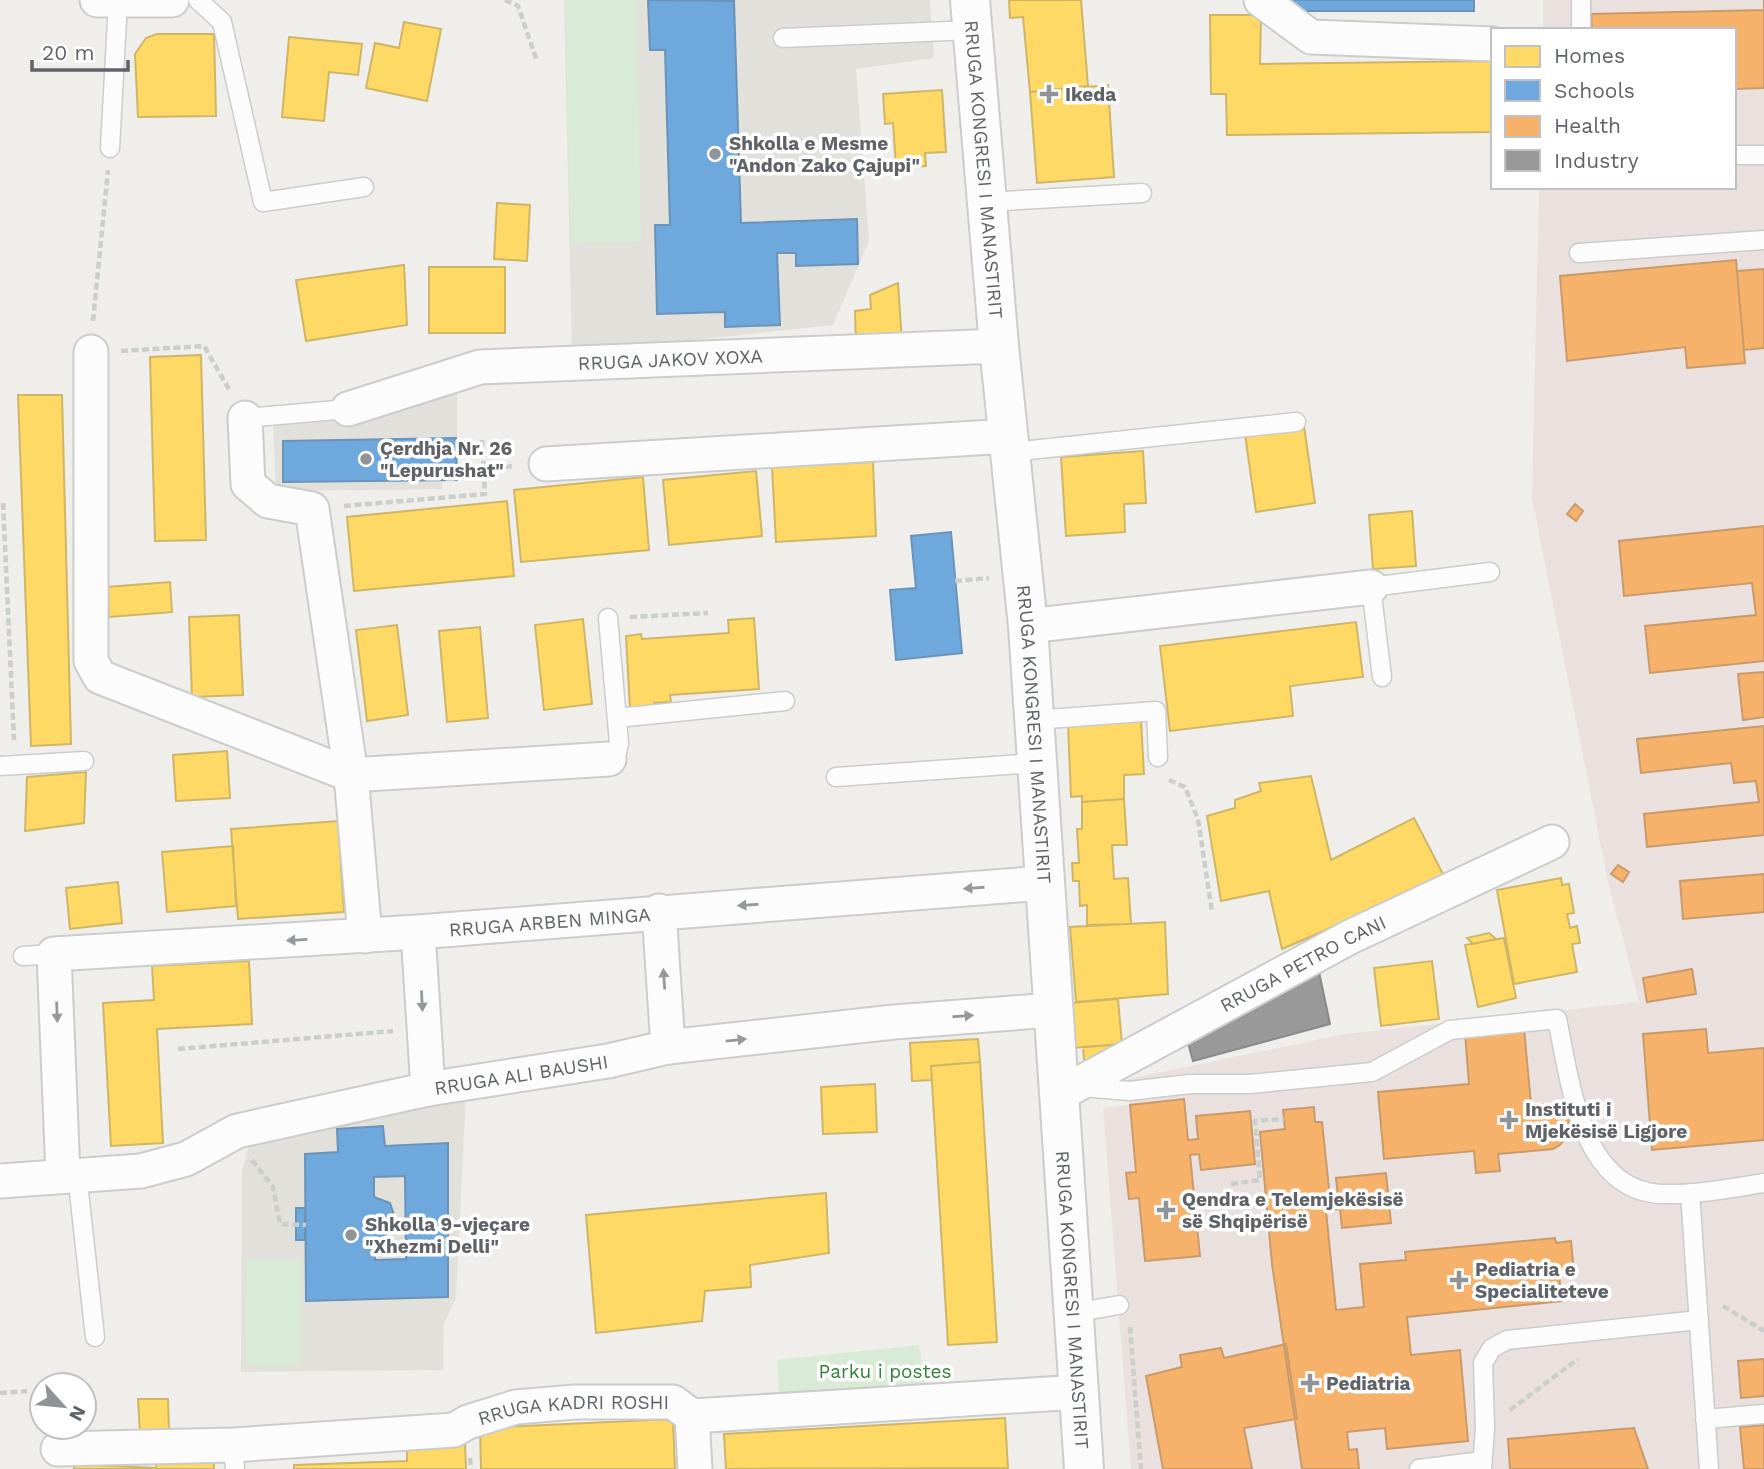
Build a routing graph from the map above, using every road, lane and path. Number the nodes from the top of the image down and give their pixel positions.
1 (97, 0) edge
2 (172, 0) edge
3 (198, 0) edge
4 (505, 0) edge
5 (1261, 0) edge
6 (1581, 0) edge
7 (118, 1) edge
8 (971, 15) edge
9 (1581, 28) edge
10 (783, 38) dead end
11 (1491, 44) edge
12 (537, 61) dead end
13 (110, 148) joint
14 (1736, 155) edge
15 (1764, 155) edge
16 (364, 187) dead end
17 (1142, 193) dead end
18 (987, 202) junction
19 (1764, 240) edge
20 (1580, 253) dead end
21 (999, 346) junction
22 (91, 352) junction
23 (348, 409) joint
24 (245, 418) junction
25 (1296, 422) dead end
26 (482, 440) dead end
27 (1010, 444) junction
28 (546, 464) dead end
29 (3, 503) dead end
30 (312, 509) junction
31 (1490, 572) dead end
32 (1371, 587) junction
33 (708, 613) dead end
34 (608, 618) joint
35 (1028, 626) junction
36 (1382, 677) dead end
37 (785, 701) dead end
38 (617, 718) junction
39 (1034, 720) junction
40 (1158, 757) dead end
41 (609, 759) joint
42 (84, 761) dead end
43 (1037, 764) junction
44 (8, 765) edge
45 (351, 775) junction
46 (836, 777) dead end
47 (1185, 787) dead end
48 (1552, 842) dead end
49 (1042, 883) junction
50 (659, 911) junction
51 (1212, 912) dead end
52 (418, 932) junction
53 (365, 936) junction
54 (1052, 1010) junction
55 (424, 1028) junction
56 (668, 1047) junction
57 (178, 1049) dead end
58 (428, 1089) junction
59 (1066, 1090) junction
60 (1284, 1119) dead end
61 (212, 1147) junction
62 (70, 1174) junction
63 (0, 1181) edge
64 (1231, 1184) dead end
65 (1764, 1184) edge
66 (1690, 1193) junction
67 (306, 1225) dead end
68 (1696, 1290) junction
69 (1119, 1305) dead end
70 (1073, 1313) junction
71 (1699, 1320) junction
72 (1129, 1322) dead end
73 (1764, 1331) edge
74 (95, 1337) dead end
75 (1579, 1358) dead end
76 (27, 1391) dead end
77 (1079, 1392) junction
78 (0, 1393) edge
79 (1764, 1414) edge
80 (692, 1416) junction
81 (1705, 1419) junction
82 (1485, 1428) junction
83 (58, 1449) dead end
84 (234, 1457) edge
85 (1482, 1465) edge
86 (695, 1469) edge
87 (1084, 1469) edge
88 (1141, 1469) edge
89 (1419, 1469) edge
90 (1709, 1469) edge

1 - 7 street
2 - 7 street
3 - 16 lane
4 - 12 path
5 - 11 street
6 - 9 lane
7 - 13 lane
8 - 10 lane
8 - 18 street, RRUGA KONGRESI I MANASTIRIT
13 - 22 path
14 - 15 lane
17 - 18 lane
18 - 21 street, RRUGA KONGRESI I MANASTIRIT
19 - 20 lane
21 - 23 street, RRUGA JAKOV XOXA
21 - 27 street, RRUGA KONGRESI I MANASTIRIT
22 - 24 path
22 - 45 street
23 - 24 lane
24 - 30 street
25 - 27 lane
26 - 30 path
27 - 28 street
27 - 35 street, RRUGA KONGRESI I MANASTIRIT
29 - 44 path
30 - 45 street
31 - 32 lane
32 - 35 street
32 - 36 lane
33 - 34 path
34 - 38 lane
35 - 39 street, RRUGA KONGRESI I MANASTIRIT
37 - 38 lane
38 - 41 lane
39 - 40 lane
39 - 43 street, RRUGA KONGRESI I MANASTIRIT
41 - 45 street
42 - 44 lane
43 - 46 lane
43 - 49 street, RRUGA KONGRESI I MANASTIRIT
45 - 53 street
47 - 51 path
48 - 59 street, RRUGA PETRO CANI
49 -> 50 street, RRUGA ARBEN MINGA
49 - 54 street, RRUGA KONGRESI I MANASTIRIT
50 - 52 street, RRUGA ARBEN MINGA
56 -> 50 street
52 - 53 street, RRUGA ARBEN MINGA
52 -> 55 street
53 -> 62 street, RRUGA ARBEN MINGA
56 -> 54 street, RRUGA ALI BAUSHI
54 - 59 street, RRUGA KONGRESI I MANASTIRIT
55 - 57 path
55 - 58 street
56 - 58 street, RRUGA ALI BAUSHI
58 - 61 street, RRUGA ALI BAUSHI
59 - 66 lane
59 - 70 street, RRUGA KONGRESI I MANASTIRIT
60 - 64 path
61 - 62 street, RRUGA ALI BAUSHI
61 - 67 path
62 - 63 street, RRUGA ALI BAUSHI
62 - 74 lane
65 - 66 lane
66 - 68 lane
68 - 71 lane
68 - 73 path
69 - 70 lane
70 - 77 street, RRUGA KONGRESI I MANASTIRIT
71 - 81 lane
71 - 82 lane
72 - 88 path
75 - 82 path
76 - 78 path
77 - 80 street, RRUGA KADRI ROSHI
77 - 87 street, RRUGA KONGRESI I MANASTIRIT
79 - 81 lane
80 - 84 street, RRUGA KADRI ROSHI
80 - 86 street
81 - 90 lane
82 - 85 lane
83 - 84 street, RRUGA KADRI ROSHI
85 - 89 lane

